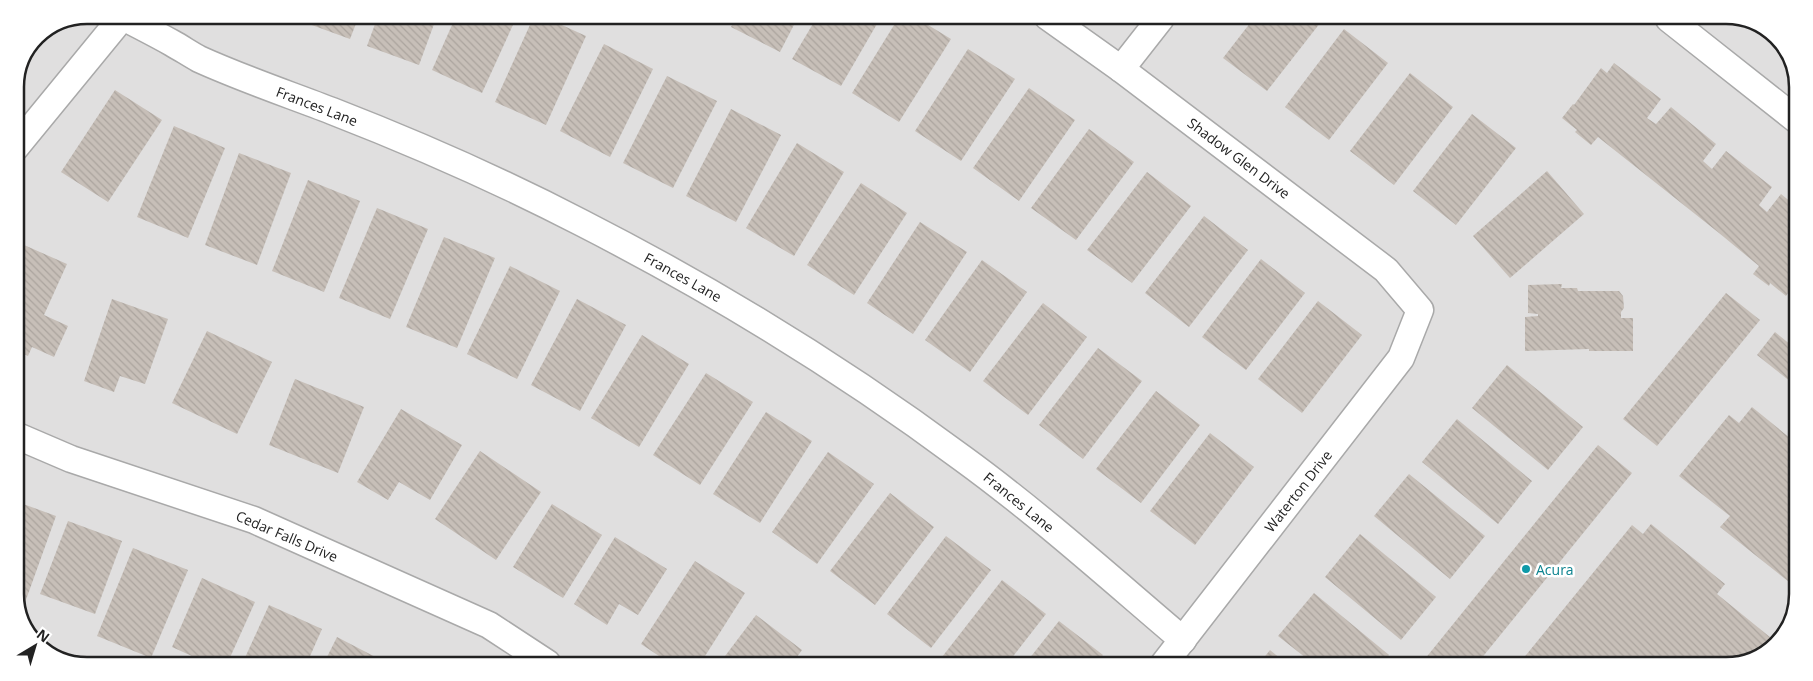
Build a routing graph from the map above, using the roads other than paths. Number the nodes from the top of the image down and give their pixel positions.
1 (117, 24) edge
2 (138, 24) edge
3 (1058, 24) edge
4 (1156, 24) edge
5 (1675, 24) edge
6 (1121, 69) junction
7 (1789, 114) edge
8 (24, 137) edge
9 (1420, 310) joint
10 (24, 439) edge
11 (1183, 640) junction
12 (537, 657) edge
13 (1169, 657) edge

1 - 8 street
2 - 11 street, Frances Lane
3 - 6 street, Shadow Glen Drive
4 - 6 street
5 - 7 street
6 - 9 street, Shadow Glen Drive
9 - 11 street, Waterton Drive
10 - 12 street, Cedar Falls Drive
11 - 13 street, Waterton Drive

